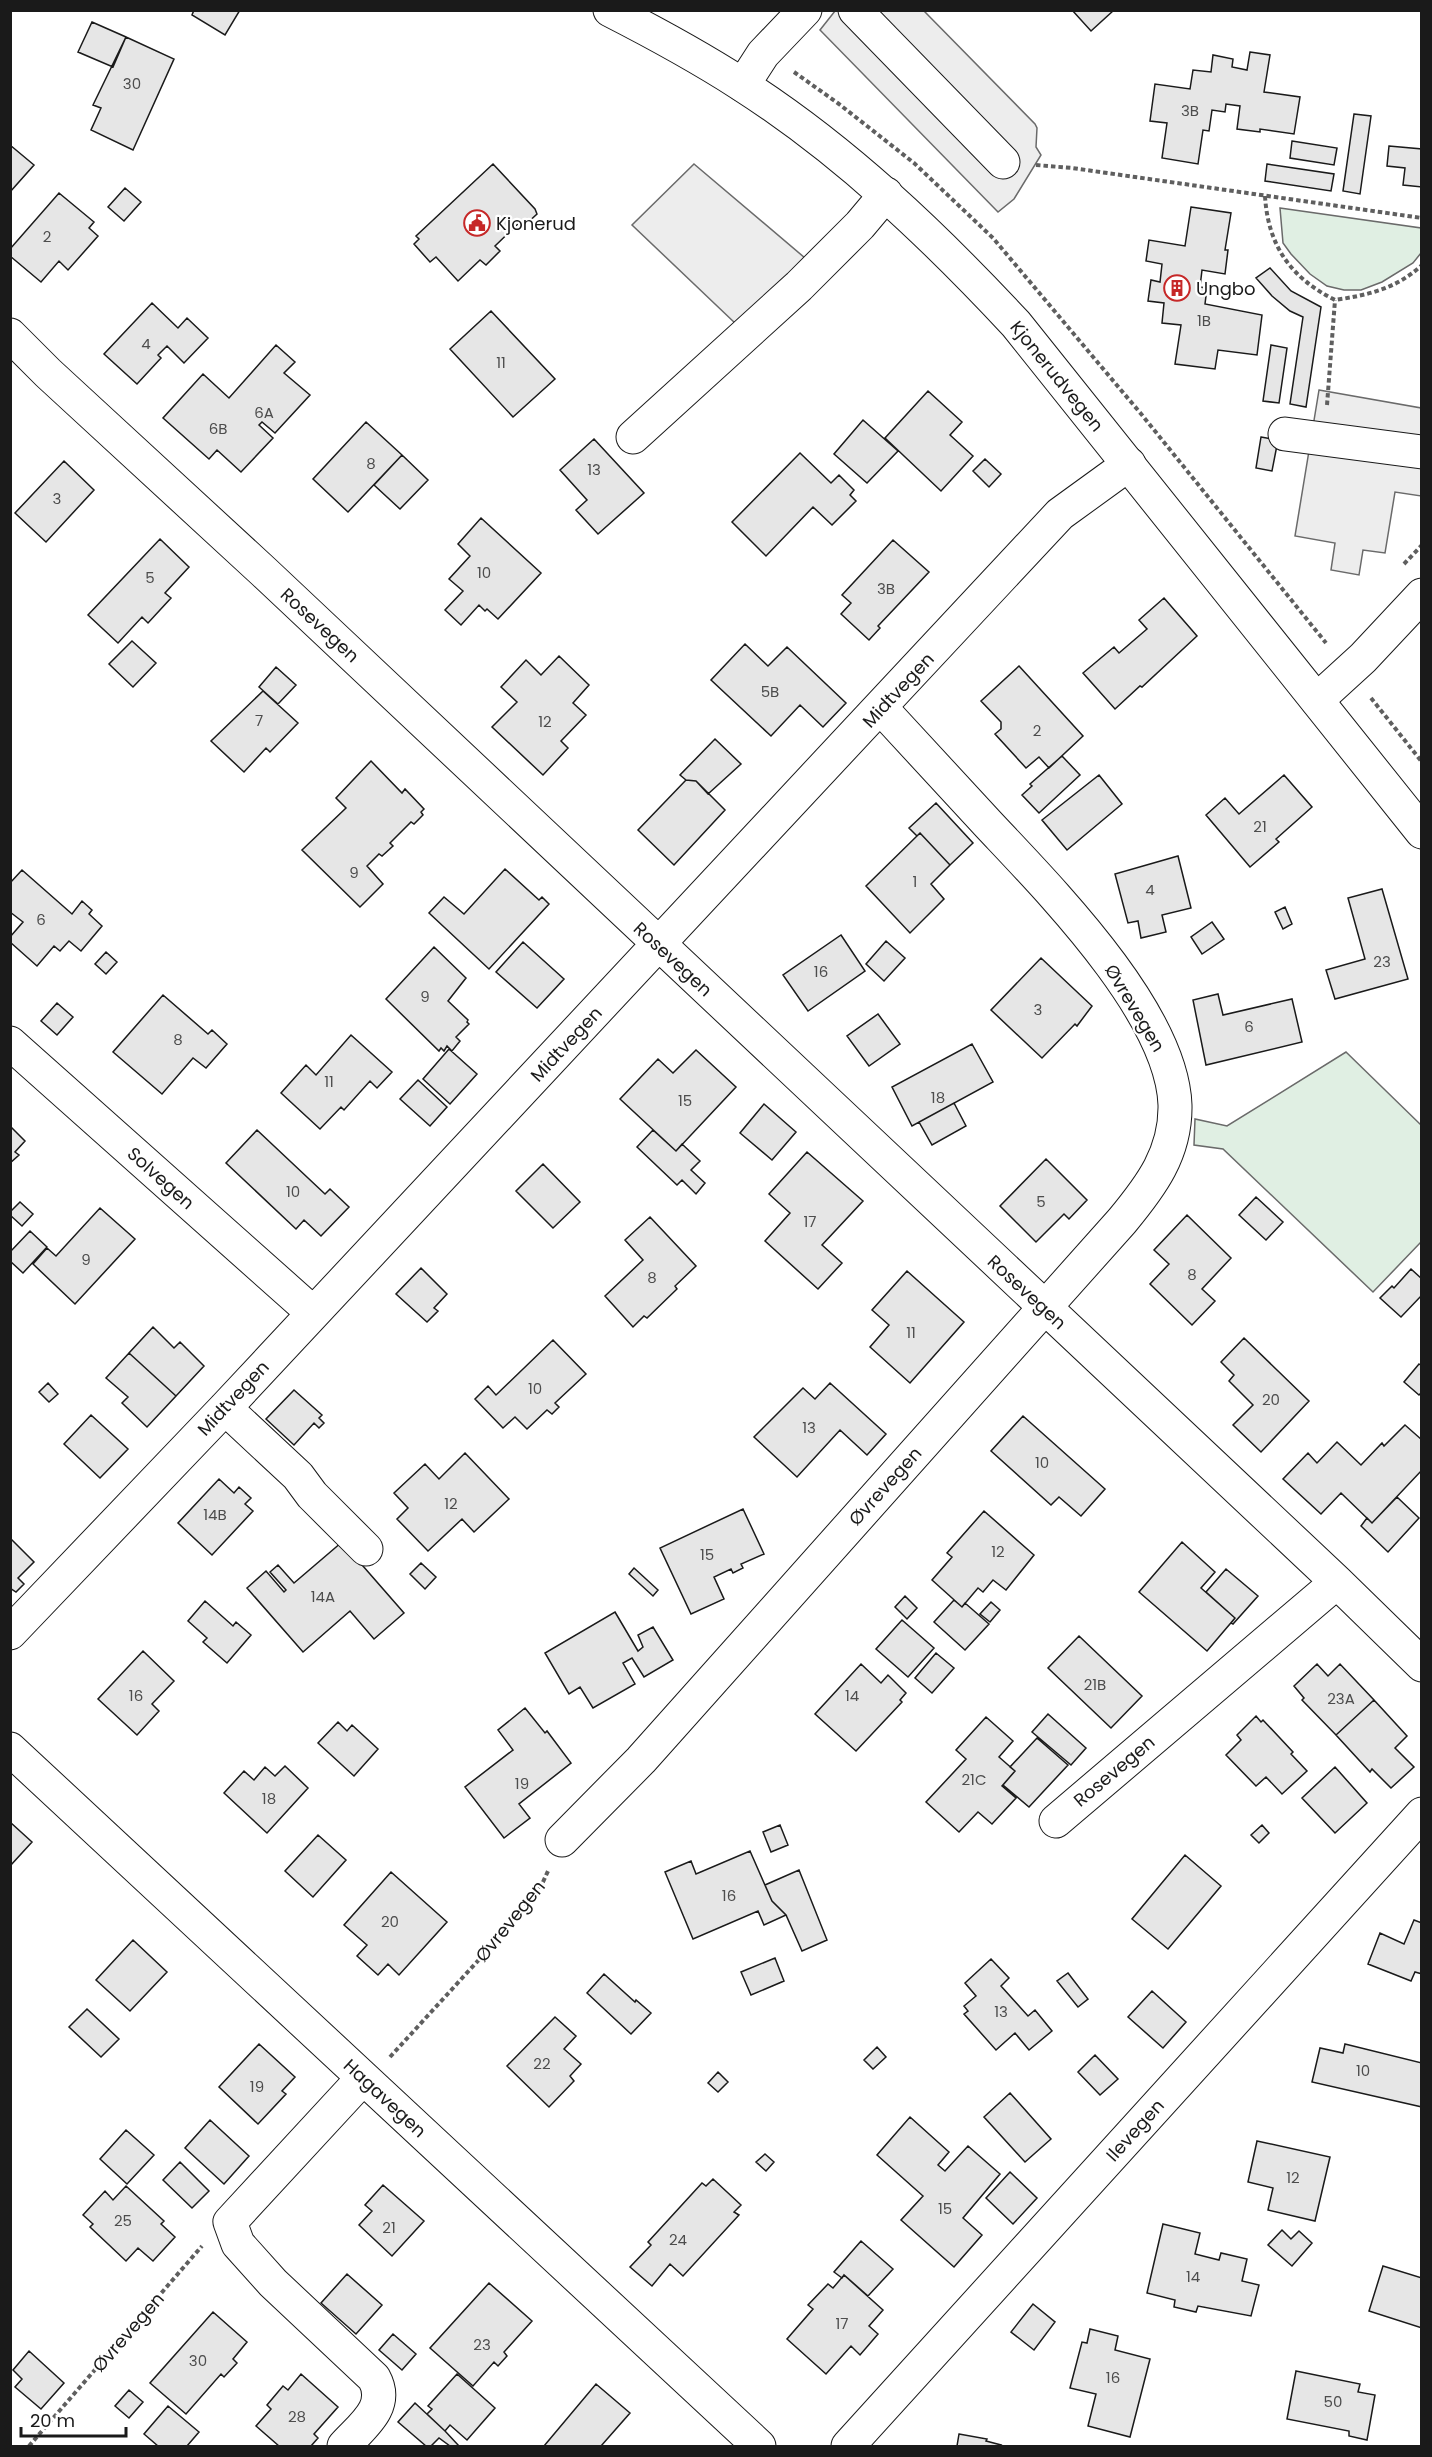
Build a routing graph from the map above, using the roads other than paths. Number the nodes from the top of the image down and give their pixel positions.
1 (610, 10) edge
2 (805, 10) edge
3 (855, 10) edge
4 (742, 85) junction
5 (1003, 162) road end
6 (886, 194) junction
7 (10, 335) edge
8 (1285, 434) dead end
9 (633, 437) dead end
10 (1422, 452) edge
11 (1129, 464) junction
12 (1422, 595) edge
13 (1317, 700) junction
14 (881, 708) junction
15 (1422, 832) edge
16 (659, 946) junction
17 (10, 1043) edge
18 (1044, 1309) junction
19 (312, 1312) junction
20 (225, 1408) junction
21 (366, 1549) dead end
22 (1337, 1582) junction
23 (10, 1633) edge
24 (1422, 1665) edge
25 (10, 1749) edge
26 (1422, 1814) edge
27 (1056, 1821) dead end
28 (562, 1840) road end
29 (363, 2078) junction
30 (344, 2446) edge
31 (759, 2446) edge
32 (848, 2446) edge

1 - 4 street, Kjonerudvegen
2 - 4 street
3 - 5 street
4 - 6 street, Kjonerudvegen
6 - 9 street
6 - 11 street, Kjonerudvegen
7 - 16 street, Rosevegen
8 - 10 street
11 - 13 street, Kjonerudvegen
11 - 14 street, Midtvegen
12 - 13 street
13 - 15 street, Kjonerudvegen
14 - 16 street, Midtvegen
14 - 18 street, Øvrevegen
16 - 18 street, Rosevegen
16 - 19 street, Midtvegen
17 - 19 street, Solvegen
18 - 22 street, Rosevegen
18 - 28 street, Øvrevegen
19 - 20 street, Midtvegen
20 - 21 street
20 - 23 street, Midtvegen
22 - 24 street, Rosevegen
22 - 27 street, Rosevegen
25 - 29 street, Hagavegen
26 - 32 street, Ilevegen
29 - 30 street
29 - 31 street, Hagavegen

